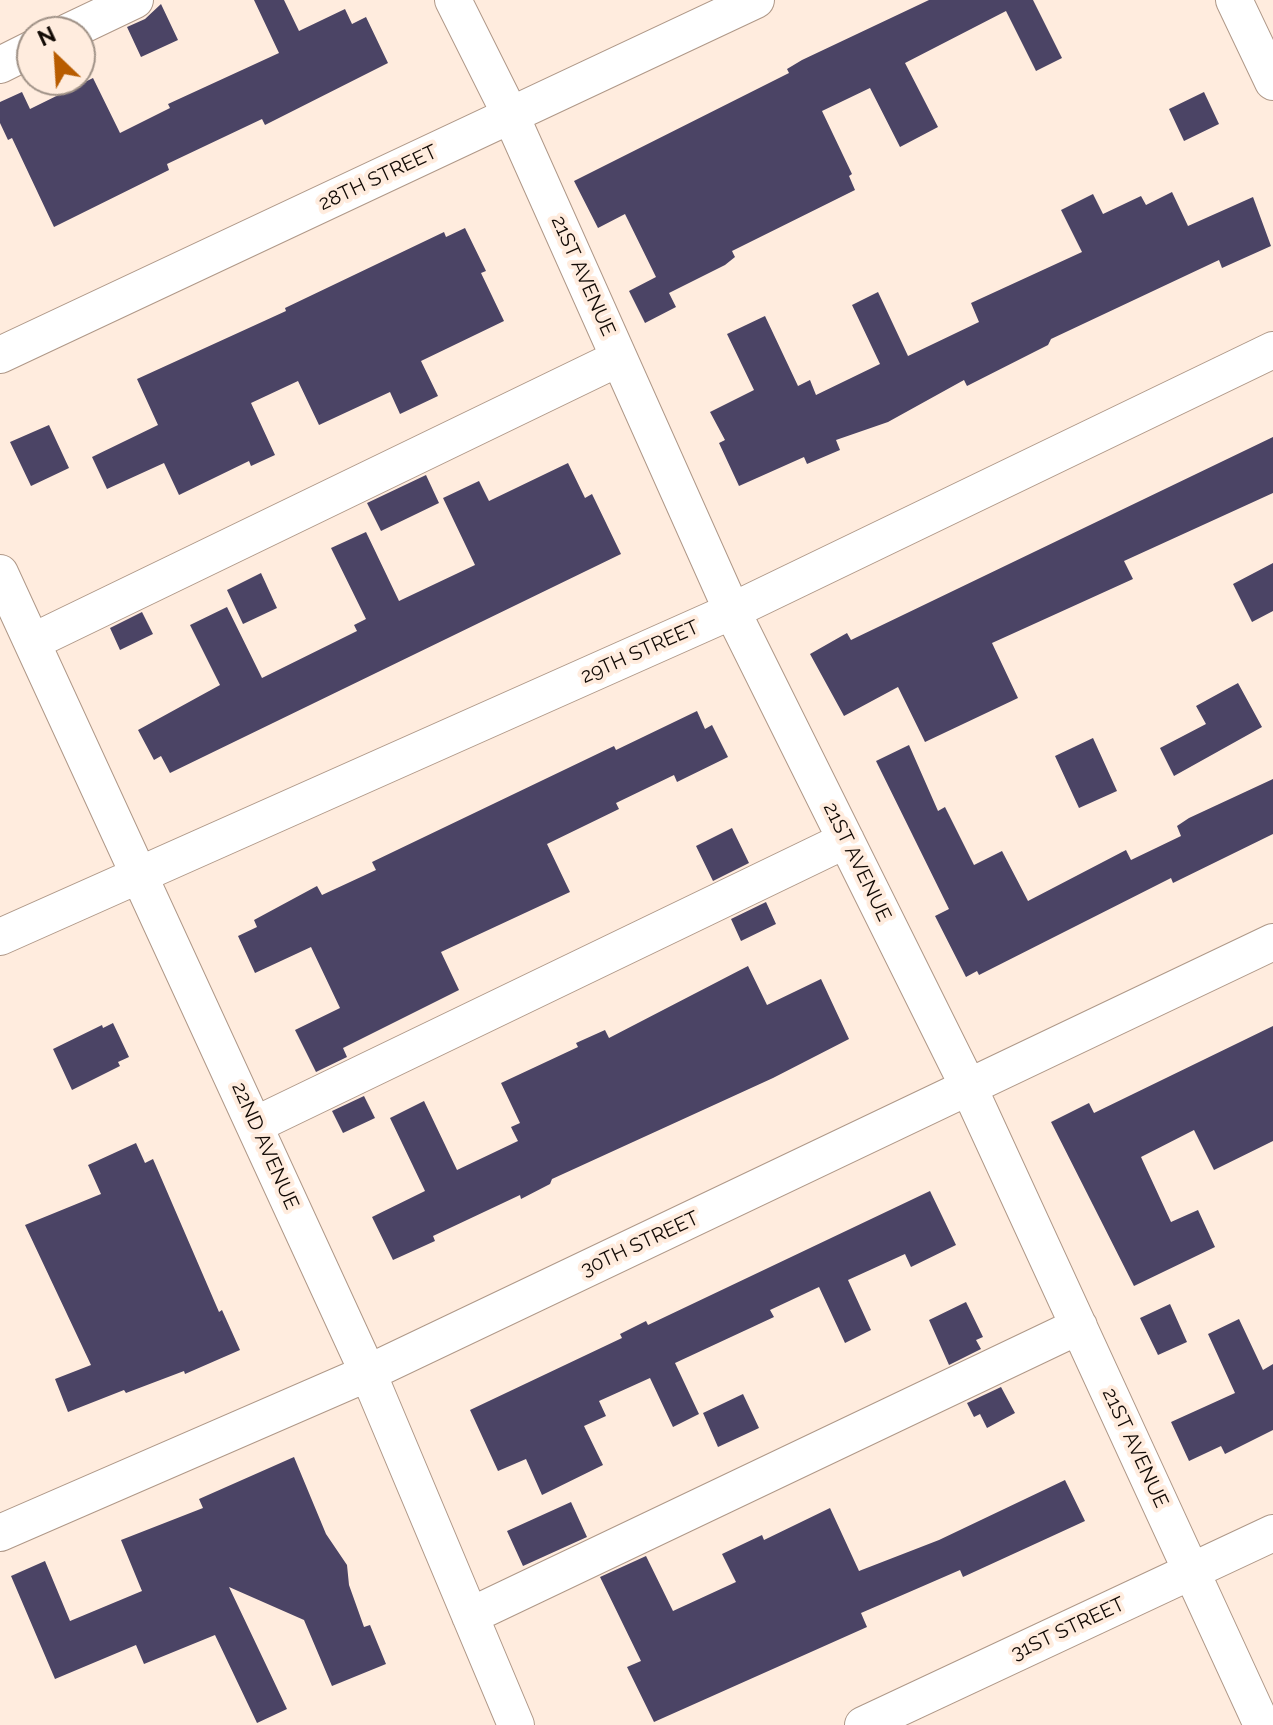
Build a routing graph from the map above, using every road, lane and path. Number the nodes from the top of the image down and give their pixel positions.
1 (135, 0) edge
2 (453, 0) edge
3 (756, 0) edge
4 (1234, 0) edge
5 (96, 19) edge
6 (1264, 40) edge
7 (1273, 82) edge
8 (511, 116) junction
9 (1273, 350) edge
10 (0, 355) edge
11 (619, 358) junction
12 (0, 573) edge
13 (732, 611) junction
14 (32, 642) junction
15 (846, 840) junction
16 (141, 876) junction
17 (0, 937) edge
18 (1273, 942) edge
19 (969, 1088) junction
20 (255, 1125) junction
21 (1079, 1326) junction
22 (368, 1373) junction
23 (0, 1533) edge
24 (1273, 1533) edge
25 (1191, 1571) junction
26 (470, 1616) junction
27 (516, 1725) edge
28 (863, 1725) edge
29 (1262, 1725) edge

1 - 5 street
2 - 8 street, 21ST AVENUE
3 - 8 street, 28TH STREET
4 - 6 street
6 - 7 street
8 - 10 street, 28TH STREET
8 - 11 street, 21ST AVENUE
9 - 13 street, 29TH STREET
11 - 13 street, 21ST AVENUE
11 - 14 street
12 - 14 street, 22ND AVENUE
13 - 15 street, 21ST AVENUE
13 - 16 street, 29TH STREET
14 - 16 street, 22ND AVENUE
15 - 19 street, 21ST AVENUE
15 - 20 street
16 - 17 street, 29TH STREET
16 - 20 street, 22ND AVENUE
18 - 19 street, 30TH STREET
19 - 21 street, 21ST AVENUE
19 - 22 street, 30TH STREET
20 - 22 street, 22ND AVENUE
21 - 25 street, 21ST AVENUE
21 - 26 street
22 - 23 street, 30TH STREET
22 - 26 street, 22ND AVENUE
24 - 25 street, 31ST STREET
25 - 28 street, 31ST STREET
25 - 29 street, 21ST AVENUE
26 - 27 street, 22ND AVENUE

